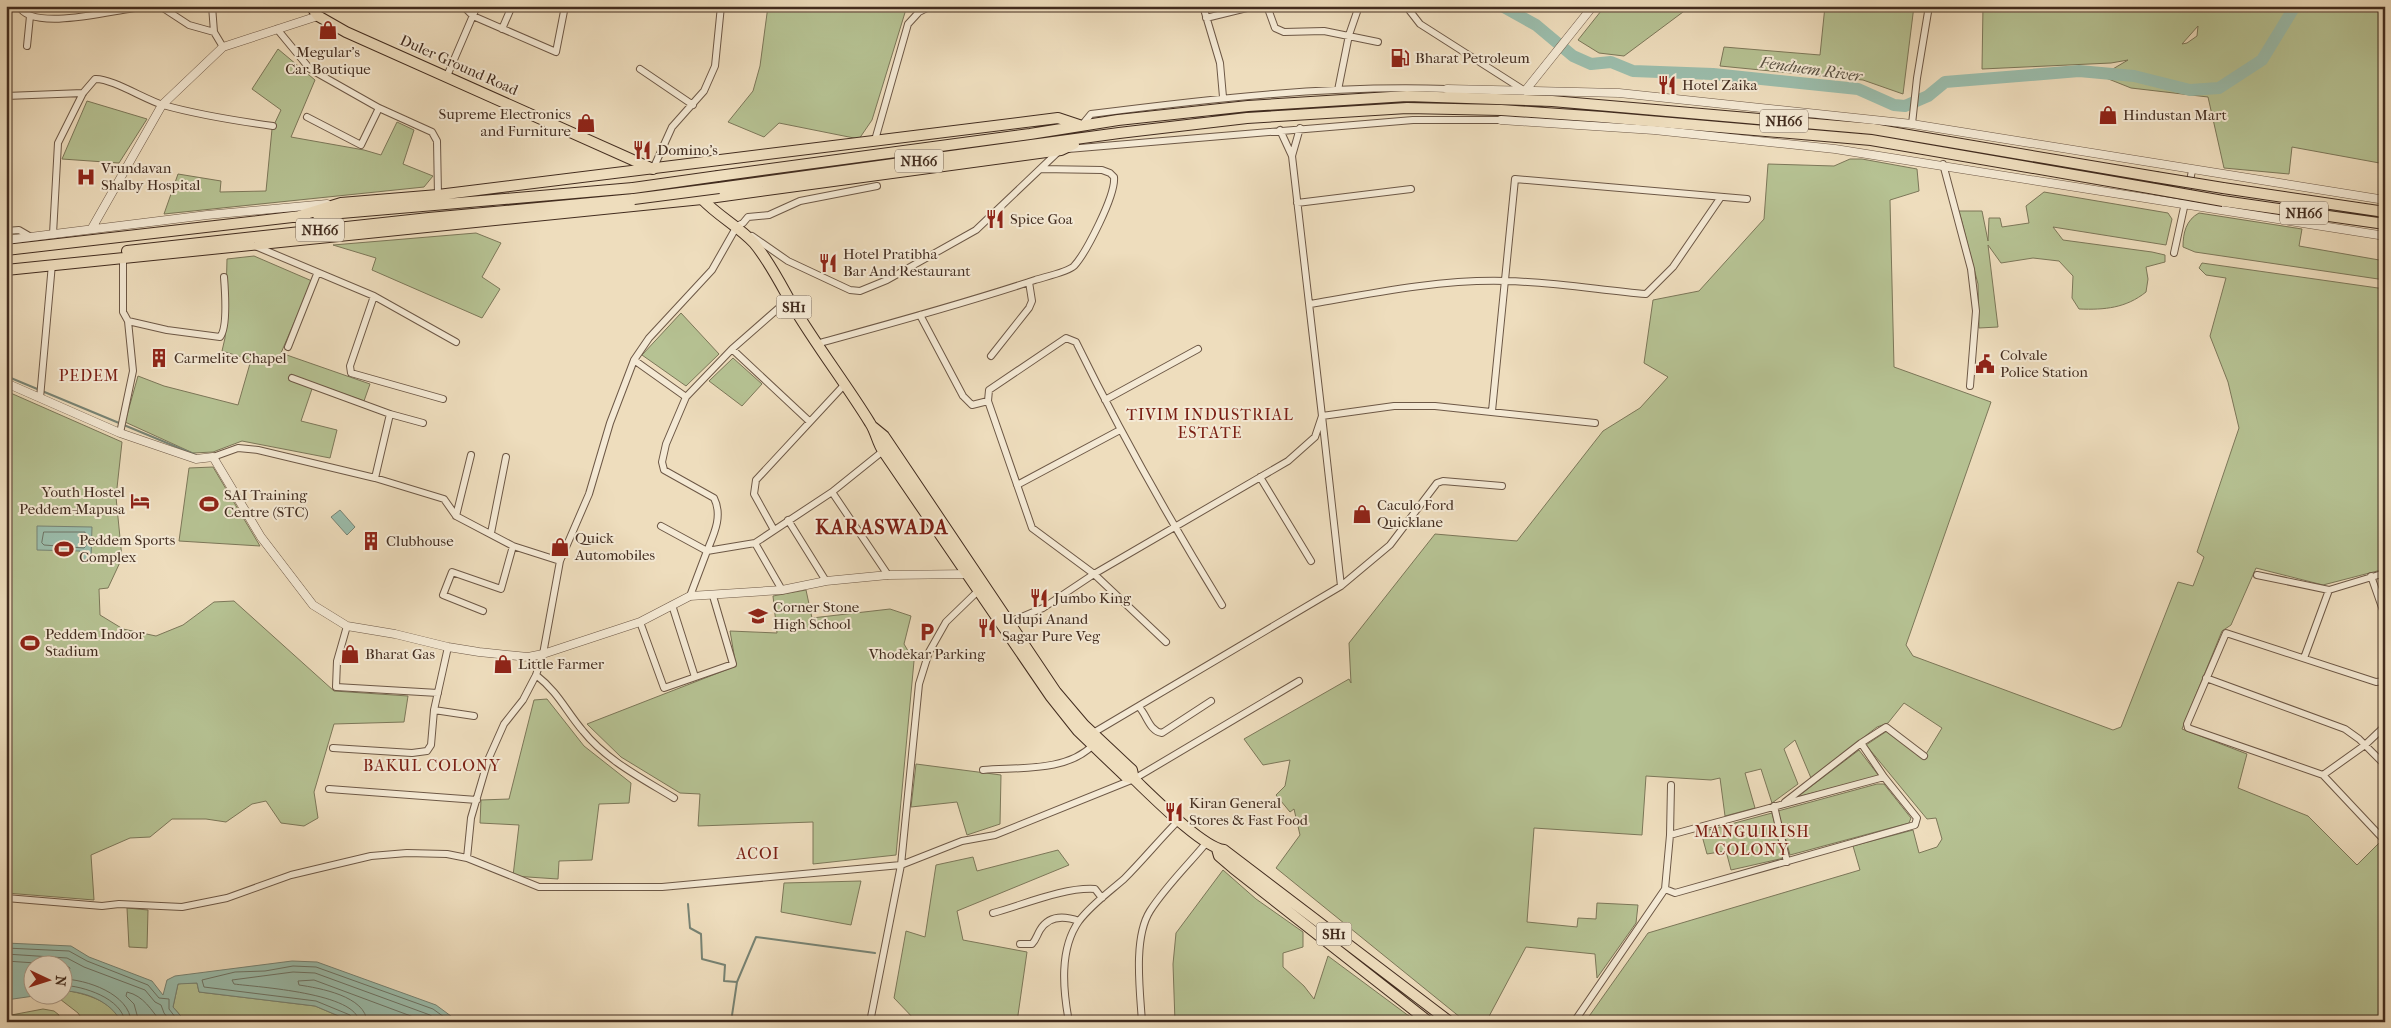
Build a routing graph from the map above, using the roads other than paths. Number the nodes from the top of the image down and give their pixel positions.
1 (14, 6) edge
2 (19, 6) edge
3 (160, 6) edge
4 (212, 6) edge
5 (311, 6) edge
6 (463, 6) edge
7 (477, 6) edge
8 (512, 6) edge
9 (565, 6) edge
10 (721, 6) edge
11 (931, 6) edge
12 (1203, 6) edge
13 (1255, 6) edge
14 (1267, 6) edge
15 (1359, 6) edge
16 (1406, 6) edge
17 (1593, 6) edge
18 (1930, 6) edge
19 (6, 8) edge
20 (30, 16) junction
21 (318, 16) junction
22 (473, 16) junction
23 (1206, 18) junction
24 (277, 29) junction
25 (502, 29) junction
26 (214, 32) junction
27 (1349, 35) junction
28 (1378, 42) dead end
29 (26, 46) dead end
30 (222, 47) junction
31 (640, 69) dead end
32 (447, 76) junction
33 (1338, 90) junction
34 (1525, 91) junction
35 (1447, 93) junction
36 (83, 94) junction
37 (6, 96) edge
38 (1224, 97) junction
39 (162, 105) junction
40 (693, 105) junction
41 (379, 108) junction
42 (1501, 115) junction
43 (307, 117) dead end
44 (1912, 124) junction
45 (274, 126) dead end
46 (1082, 126) junction
47 (1300, 128) junction
48 (1280, 130) junction
49 (1089, 137) junction
50 (875, 140) junction
51 (1060, 150) junction
52 (1292, 156) junction
53 (699, 163) junction
54 (1943, 164) junction
55 (653, 169) junction
56 (1041, 169) junction
57 (2192, 170) junction
58 (796, 186) junction
59 (877, 186) dead end
60 (1411, 189) dead end
61 (438, 195) junction
62 (1721, 197) junction
63 (702, 199) junction
64 (1747, 199) dead end
65 (2385, 200) edge
66 (800, 201) junction
67 (341, 203) junction
68 (1297, 203) junction
69 (657, 204) junction
70 (2186, 206) junction
71 (2385, 212) edge
72 (296, 217) junction
73 (2385, 224) edge
74 (737, 226) junction
75 (92, 228) junction
76 (6, 231) edge
77 (53, 234) junction
78 (2385, 236) edge
79 (32, 237) junction
80 (6, 240) edge
81 (254, 246) junction
82 (6, 250) edge
83 (2174, 253) dead end
84 (123, 258) junction
85 (6, 264) edge
86 (52, 264) junction
87 (6, 270) edge
88 (317, 274) junction
89 (224, 277) dead end
90 (1506, 281) junction
91 (1028, 282) junction
92 (374, 296) junction
93 (789, 299) junction
94 (1310, 304) junction
95 (920, 315) junction
96 (128, 321) junction
97 (456, 342) dead end
98 (816, 344) junction
99 (288, 347) dead end
100 (732, 349) junction
101 (1198, 349) dead end
102 (992, 356) dead end
103 (634, 360) junction
104 (292, 378) dead end
105 (6, 383) edge
106 (845, 384) junction
107 (1970, 386) dead end
108 (686, 397) junction
109 (40, 398) junction
110 (443, 399) dead end
111 (1105, 400) junction
112 (988, 401) junction
113 (1492, 411) junction
114 (390, 414) junction
115 (1322, 416) junction
116 (809, 421) junction
117 (423, 423) dead end
118 (1595, 424) dead end
119 (873, 427) junction
120 (1120, 430) junction
121 (120, 433) junction
122 (883, 451) junction
123 (470, 455) dead end
124 (212, 457) junction
125 (506, 457) dead end
126 (1260, 477) junction
127 (375, 478) junction
128 (1017, 485) junction
129 (1502, 486) dead end
130 (832, 492) junction
131 (456, 516) junction
132 (788, 520) junction
133 (661, 526) dead end
134 (1175, 528) junction
135 (774, 530) junction
136 (491, 533) junction
137 (755, 543) junction
138 (513, 546) junction
139 (707, 550) junction
140 (560, 561) junction
141 (1311, 561) dead end
142 (972, 573) junction
143 (2385, 573) edge
144 (1094, 574) junction
145 (888, 575) junction
146 (2257, 575) dead end
147 (2372, 576) junction
148 (826, 581) junction
149 (1341, 586) junction
150 (782, 590) junction
151 (979, 590) junction
152 (2329, 590) junction
153 (690, 596) junction
154 (713, 596) junction
155 (672, 605) junction
156 (1222, 605) dead end
157 (483, 611) dead end
158 (2385, 616) edge
159 (640, 622) junction
160 (1006, 623) junction
161 (347, 626) junction
162 (1166, 642) dead end
163 (448, 647) junction
164 (543, 654) junction
165 (2304, 658) junction
166 (536, 675) junction
167 (695, 677) junction
168 (2206, 678) junction
169 (1299, 681) dead end
170 (2385, 681) edge
171 (438, 694) junction
172 (1211, 701) dead end
173 (1139, 707) junction
174 (434, 710) junction
175 (474, 716) dead end
176 (2385, 726) edge
177 (1093, 733) junction
178 (1861, 743) junction
179 (1093, 745) junction
180 (2365, 745) junction
181 (333, 748) dead end
182 (1924, 756) dead end
183 (2385, 766) edge
184 (984, 770) dead end
185 (2322, 775) junction
186 (1884, 777) junction
187 (1134, 779) junction
188 (1670, 785) dead end
189 (329, 790) dead end
190 (674, 798) dead end
191 (477, 800) junction
192 (1782, 804) junction
193 (1774, 806) junction
194 (1179, 820) junction
195 (1670, 835) junction
196 (2385, 841) edge
197 (1207, 842) junction
198 (1217, 849) junction
199 (467, 858) junction
200 (1787, 862) junction
201 (901, 865) junction
202 (1665, 889) junction
203 (6, 898) edge
204 (1102, 898) junction
205 (992, 913) dead end
206 (1079, 921) junction
207 (1020, 944) dead end
208 (870, 1022) edge
209 (1069, 1022) edge
210 (1142, 1022) edge
211 (1429, 1022) edge
212 (1450, 1022) edge
213 (1574, 1022) edge

1 - 19 street
2 - 20 street
3 - 20 street
3 - 26 street
4 - 26 street
5 - 21 main road, Duler Ground Road
6 - 22 street
7 - 22 street
8 - 25 street
9 - 25 street
10 - 40 street
11 - 50 street
12 - 23 street
13 - 23 street
14 - 27 street
15 - 27 street
16 - 34 street
17 - 34 street
18 - 44 street
20 - 29 street
21 - 24 street
21 - 32 main road, Duler Ground Road
22 - 25 street
22 - 32 street
23 - 38 street
24 - 30 street
24 - 41 street
26 - 30 street
27 - 28 street
27 - 33 street
30 - 39 street
31 - 40 street
32 - 55 main road, Duler Ground Road
33 - 35 street
33 - 38 street
34 - 35 street
34 - 44 street
35 - 46 main road, NH66
35 - 71 main road, NH66, bridge
36 - 37 street
36 - 39 street
36 - 77 street
38 - 46 street
39 - 45 street
39 - 75 street
40 - 55 street
41 - 43 street
41 - 61 street
42 - 47 street
42 - 49 main road, NH66
42 - 54 street
42 - 73 main road, NH66, bridge
44 - 57 street
46 - 50 main road
46 - 72 main road, NH66, bridge
47 - 48 street
47 - 52 street
48 - 51 street
48 - 52 street
49 - 51 main road
49 - 85 main road, NH66, bridge
50 - 53 main road
51 - 56 street
51 - 58 main road
52 - 68 street
53 - 55 main road
53 - 63 main road
54 - 70 street
54 - 107 street
55 - 61 main road
55 - 69 main road
56 - 74 street
56 - 91 street
57 - 65 street
57 - 70 street
58 - 63 main road
58 - 66 street
59 - 66 street
60 - 68 street
61 - 67 main road
62 - 64 street
62 - 90 street
62 - 90 street
63 - 69 main road
63 - 74 main road, SH1
66 - 74 street
67 - 72 main road
67 - 75 street
68 - 94 street
69 - 81 main road
70 - 78 street
70 - 83 street
72 - 82 main road, NH66
74 - 93 main road, SH1
74 - 103 street
75 - 77 street
76 - 79 street
77 - 79 street
79 - 80 street
81 - 84 main road
81 - 88 street
84 - 86 main road
84 - 96 street
86 - 87 main road
86 - 109 street
88 - 92 street
88 - 99 street
89 - 96 street
90 - 94 street
90 - 113 street
91 - 95 street
91 - 102 street
92 - 97 street
92 - 110 street
93 - 98 main road, SH1
93 - 100 street
94 - 115 street
95 - 98 street
95 - 112 street
96 - 121 street
98 - 106 main road, SH1
100 - 108 street
100 - 116 street
101 - 111 street
103 - 108 street
103 - 140 street
104 - 114 street
105 - 109 street
106 - 116 street
106 - 119 main road, SH1
108 - 139 street
109 - 121 street
111 - 112 street
111 - 120 street
112 - 128 street
113 - 115 street
113 - 118 street
114 - 117 street
114 - 127 street
115 - 126 street
115 - 149 street
116 - 135 street
119 - 122 main road, SH1
119 - 142 main road, SH1
120 - 128 street
120 - 134 street
121 - 124 street
122 - 130 street
122 - 142 main road, SH1
123 - 131 street
124 - 127 street
124 - 161 street
125 - 136 street
126 - 134 street
126 - 141 street
127 - 131 street
128 - 144 street
129 - 149 street
130 - 132 street
130 - 145 street
131 - 136 street
132 - 135 street
132 - 148 street
133 - 139 street
134 - 144 street
134 - 156 street
135 - 137 street
136 - 138 street
137 - 139 street
137 - 150 street
138 - 140 street
138 - 157 street
139 - 153 street
140 - 164 street
142 - 145 street
142 - 151 main road, SH1
142 - 160 main road, SH1
143 - 147 street
144 - 160 street
144 - 162 street
145 - 148 street
146 - 152 street
147 - 152 street
147 - 158 street
148 - 150 street
149 - 173 street
150 - 154 street
151 - 160 main road, SH1
151 - 201 street
152 - 165 street
153 - 154 street
153 - 155 street
154 - 167 street
155 - 159 street
155 - 167 street
159 - 164 street
159 - 167 street
160 - 177 main road, SH1
160 - 179 main road, SH1
161 - 163 street
161 - 171 street
163 - 164 street
163 - 171 street
164 - 166 street
165 - 168 street
165 - 170 street
166 - 190 street
166 - 191 street
168 - 180 street
168 - 185 street
169 - 187 street
171 - 174 street
172 - 173 street
173 - 177 street
174 - 175 street
174 - 181 street
176 - 180 street
177 - 187 main road, SH1
178 - 182 street
178 - 186 street
178 - 192 street
179 - 184 street
179 - 187 main road, SH1
180 - 183 street
180 - 185 street
185 - 196 street
186 - 192 street
186 - 200 street
187 - 194 main road, SH1
187 - 201 street
188 - 195 street
189 - 191 street
191 - 199 street
192 - 193 street
193 - 195 street
193 - 200 street
194 - 197 main road, SH1
194 - 204 street
195 - 202 street
197 - 198 main road, SH1
197 - 210 street
198 - 211 main road, SH1
198 - 212 main road, SH1
199 - 201 street
199 - 203 street
200 - 202 street
201 - 208 street
202 - 213 street
204 - 205 street
204 - 206 street
206 - 207 street
206 - 209 street

